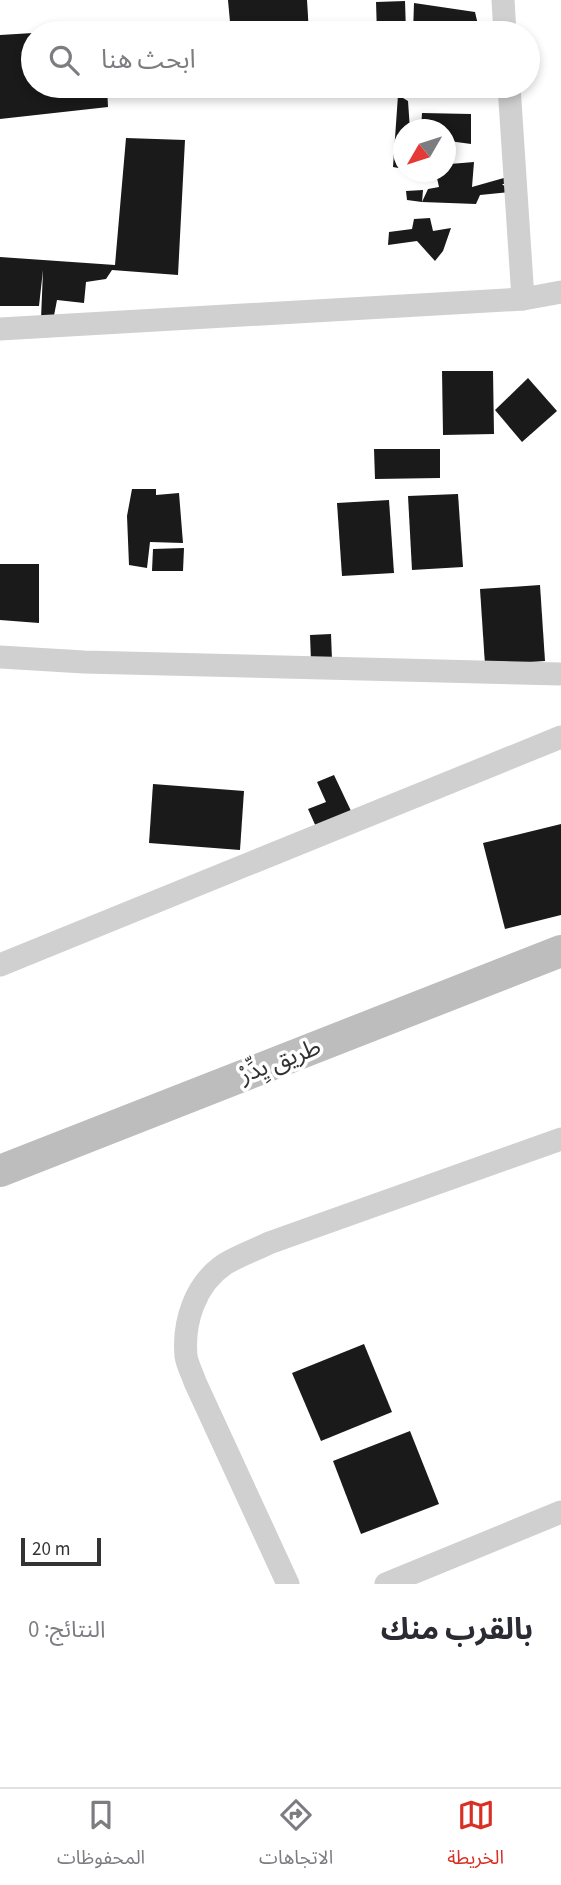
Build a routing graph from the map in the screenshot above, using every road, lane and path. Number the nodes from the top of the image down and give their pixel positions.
1 (503, 0) edge
2 (504, 21) edge
3 (510, 98) edge
4 (561, 292) edge
5 (523, 299) junction
6 (0, 329) edge
7 (0, 657) edge
8 (561, 674) edge
9 (561, 737) edge
10 (561, 951) edge
11 (0, 964) edge
12 (561, 1139) edge
13 (0, 1171) edge
14 (561, 1512) edge
15 (288, 1584) edge
16 (386, 1584) edge

1 - 2 street
3 - 5 street
4 - 5 street
5 - 6 street
7 - 8 street
9 - 11 street
10 - 13 street, طريق يِدِّرْ
12 - 15 street
14 - 16 street

